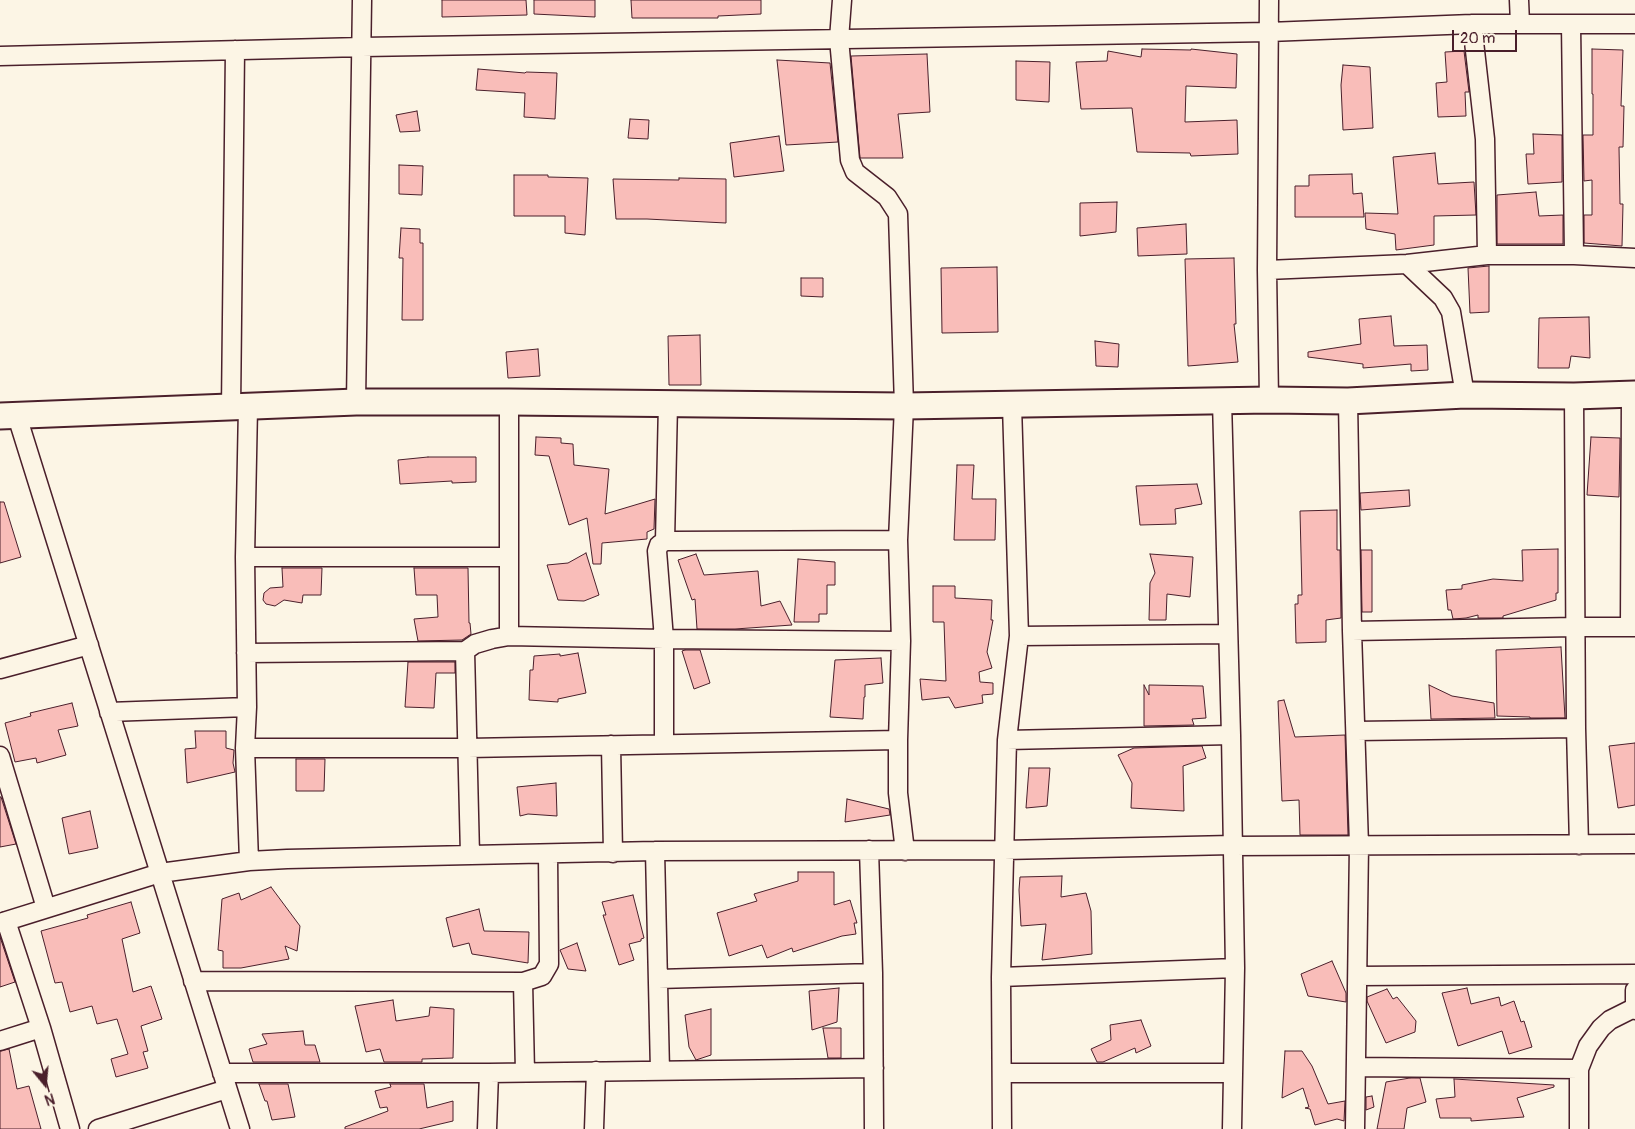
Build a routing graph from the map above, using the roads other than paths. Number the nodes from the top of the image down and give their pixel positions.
1 (362, 0) edge
2 (842, 0) edge
3 (1269, 0) edge
4 (1519, 0) edge
5 (1472, 24) junction
6 (1520, 24) junction
7 (1571, 24) junction
8 (1635, 24) edge
9 (1269, 32) junction
10 (838, 39) junction
11 (362, 47) junction
12 (235, 50) junction
13 (0, 56) edge
14 (1487, 255) junction
15 (1574, 255) junction
16 (1635, 258) edge
17 (1407, 264) junction
18 (1267, 270) junction
19 (1633, 394) edge
20 (1465, 395) junction
21 (1574, 396) junction
22 (1269, 400) junction
23 (1222, 401) junction
24 (1348, 401) junction
25 (356, 402) junction
26 (509, 402) junction
27 (668, 403) junction
28 (1012, 405) junction
29 (904, 406) junction
30 (239, 408) junction
31 (8, 416) edge
32 (898, 540) junction
33 (665, 542) junction
34 (245, 557) junction
35 (509, 557) junction
36 (1575, 627) junction
37 (1633, 627) edge
38 (1352, 631) junction
39 (1228, 634) junction
40 (509, 636) junction
41 (1019, 636) junction
42 (664, 639) junction
43 (901, 641) junction
44 (88, 645) junction
45 (465, 650) junction
46 (246, 653) junction
47 (0, 669) edge
48 (247, 707) junction
49 (109, 712) junction
50 (1576, 728) junction
51 (1356, 731) junction
52 (1232, 735) junction
53 (898, 740) junction
54 (1007, 740) junction
55 (664, 744) junction
56 (610, 745) junction
57 (246, 748) junction
58 (468, 748) junction
59 (0, 756) edge
60 (6, 796) edge
61 (1635, 844) edge
62 (1359, 845) junction
63 (1579, 845) junction
64 (1232, 846) junction
65 (869, 850) junction
66 (905, 850) junction
67 (1004, 850) junction
68 (655, 851) junction
69 (613, 853) junction
70 (548, 854) junction
71 (470, 855) junction
72 (249, 861) junction
73 (160, 873) junction
74 (46, 908) junction
75 (3, 922) edge
76 (1235, 968) junction
77 (873, 973) junction
78 (1635, 974) edge
79 (1358, 976) junction
80 (1001, 977) junction
81 (658, 979) junction
82 (193, 981) junction
83 (523, 982) junction
84 (1635, 990) edge
85 (1635, 1009) edge
86 (41, 1028) junction
87 (0, 1042) edge
88 (1356, 1067) junction
89 (874, 1068) junction
90 (1579, 1069) junction
91 (596, 1071) junction
92 (660, 1071) junction
93 (525, 1072) junction
94 (489, 1073) junction
95 (1003, 1073) junction
96 (1232, 1073) junction
97 (224, 1081) junction
98 (70, 1129) edge
99 (98, 1129) edge
100 (240, 1129) edge
101 (487, 1129) edge
102 (594, 1129) edge
103 (874, 1129) edge
104 (1002, 1129) edge
105 (1232, 1129) edge
106 (1355, 1129) edge
107 (1579, 1129) edge

1 - 11 street
2 - 10 street
3 - 9 street
4 - 6 street
5 - 6 street
5 - 9 street
5 - 14 street
6 - 7 street
7 - 8 street
7 - 15 street
9 - 10 street
9 - 18 street
10 - 11 street
10 - 29 street
11 - 12 street
11 - 25 street
12 - 13 street
12 - 30 street
14 - 15 street
14 - 17 street
15 - 16 street
17 - 18 street
17 - 20 street
18 - 22 street
19 - 21 street
19 - 37 street
20 - 21 street
20 - 24 street
21 - 36 street
22 - 23 street
22 - 24 street
23 - 28 street
23 - 39 street
24 - 38 street
25 - 26 street
25 - 30 street
26 - 27 street
26 - 35 street
27 - 29 street
27 - 33 street
28 - 29 street
28 - 41 street
29 - 32 street
30 - 31 street
30 - 34 street
31 - 44 street
32 - 33 street
32 - 43 street
33 - 42 street
34 - 35 street
34 - 46 street
35 - 40 street
36 - 37 street
36 - 38 street
36 - 50 street
38 - 51 street
39 - 41 street
39 - 52 street
40 - 42 street
40 - 45 street
41 - 54 street
42 - 43 street
42 - 55 street
43 - 53 street
44 - 47 street
44 - 49 street
45 - 46 street
45 - 58 street
46 - 48 street
48 - 49 street
48 - 57 street
49 - 73 street
50 - 51 street
50 - 63 street
51 - 62 street
52 - 54 street
52 - 64 street
53 - 55 street
53 - 66 street
54 - 67 street
55 - 56 street
56 - 58 street
56 - 69 street
57 - 58 street
57 - 72 street
58 - 71 street
59 - 60 street
60 - 74 street
61 - 63 street
62 - 63 street
62 - 64 street
62 - 79 street
64 - 67 street
64 - 76 street
65 - 66 street
65 - 68 street
65 - 77 street
66 - 67 street
67 - 80 street
68 - 69 street
68 - 81 street
69 - 70 street
70 - 71 street
70 - 83 street
71 - 72 street
72 - 73 street
73 - 74 street
73 - 82 street
74 - 75 street
75 - 86 street
76 - 80 street
76 - 96 street
77 - 81 street
77 - 89 street
78 - 79 street
79 - 88 street
80 - 95 street
81 - 92 street
82 - 83 street
82 - 97 street
83 - 93 street
84 - 85 street
85 - 90 street
86 - 87 street
86 - 98 street
88 - 90 street
88 - 106 street
89 - 92 street
89 - 103 street
90 - 107 street
91 - 92 street
91 - 93 street
91 - 102 street
93 - 94 street
94 - 97 street
94 - 101 street
95 - 96 street
95 - 104 street
96 - 105 street
97 - 99 street
97 - 100 street

